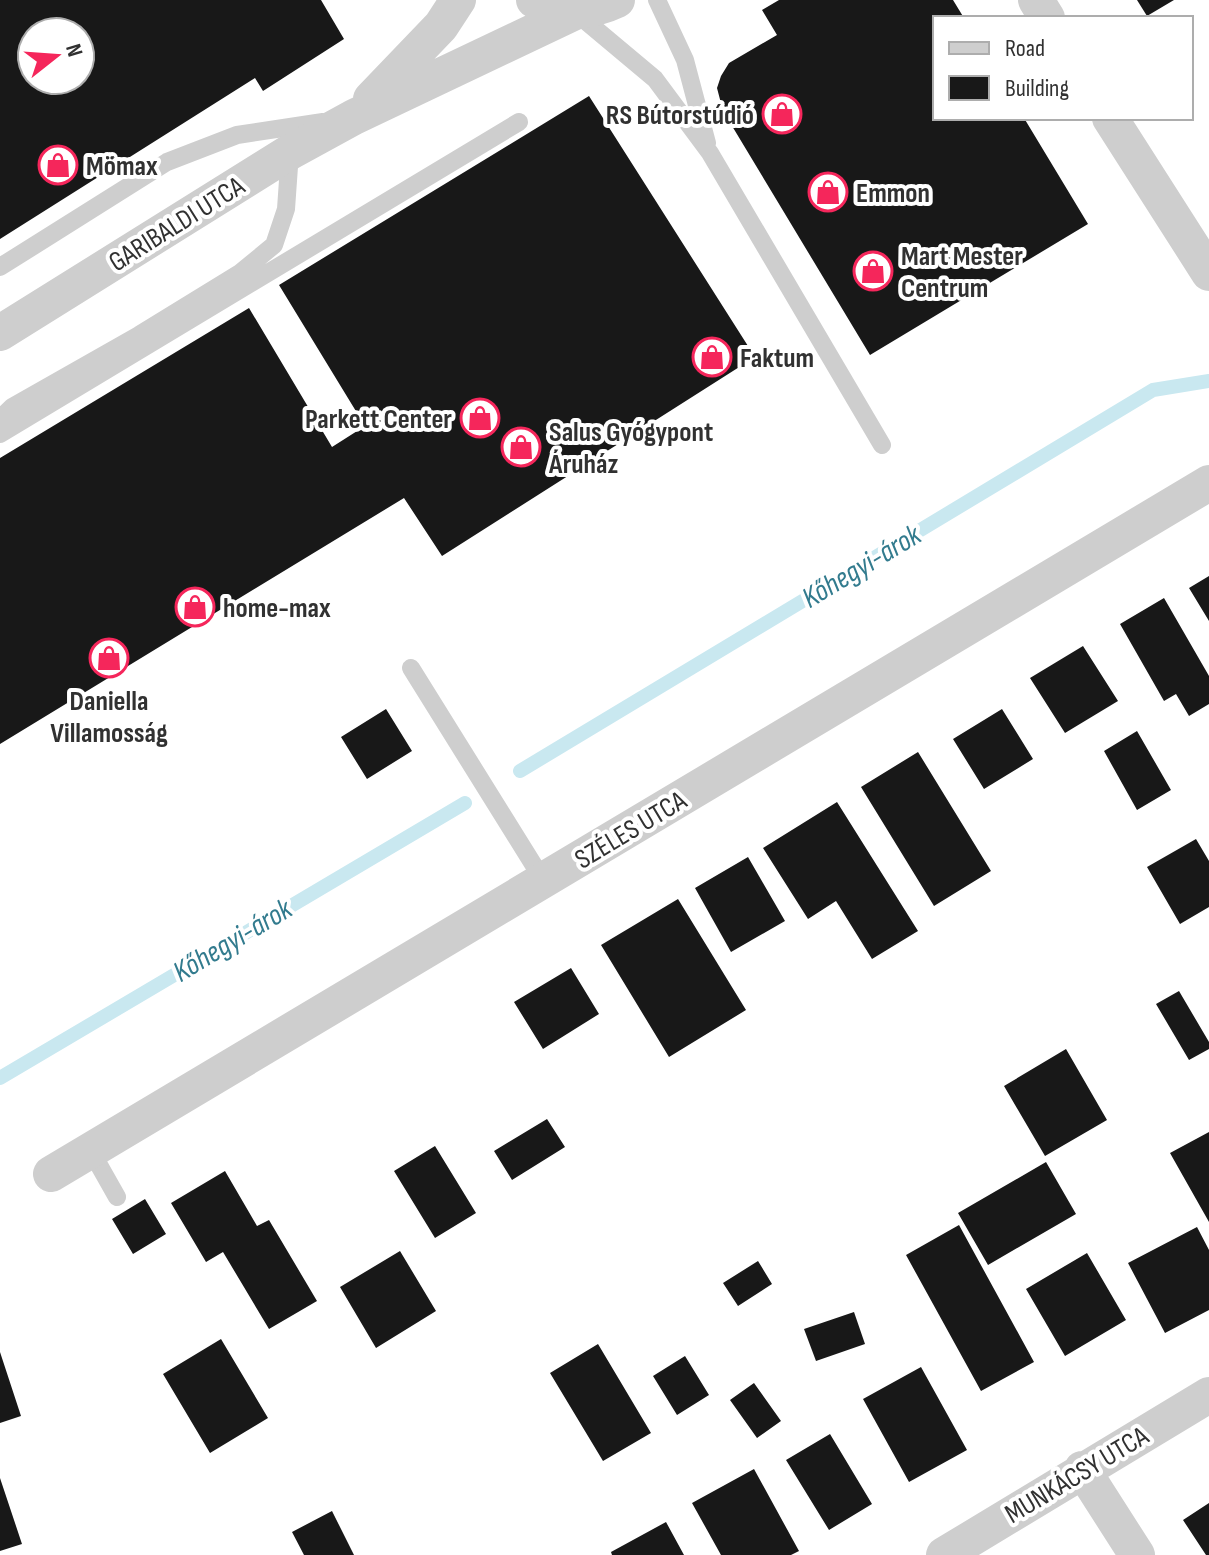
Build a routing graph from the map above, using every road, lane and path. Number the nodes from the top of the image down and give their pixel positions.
1 (458, 0) edge
2 (534, 0) edge
3 (617, 0) edge
4 (657, 0) edge
5 (575, 12) junction
6 (354, 117) junction
7 (1111, 120) edge
8 (519, 122) dead end
9 (290, 152) junction
10 (710, 153) junction
11 (0, 267) edge
12 (1209, 273) edge
13 (0, 333) edge
14 (0, 419) edge
15 (0, 434) edge
16 (882, 445) dead end
17 (1209, 483) edge
18 (411, 668) dead end
19 (543, 880) junction
20 (91, 1151) junction
21 (51, 1174) dead end
22 (117, 1197) dead end
23 (1209, 1395) edge
24 (1082, 1469) junction
25 (944, 1555) edge
26 (1137, 1555) edge

1 - 6 street, GARIBALDI UTCA
2 - 5 street
3 - 5 street, GARIBALDI UTCA
4 - 10 lane
5 - 6 street, GARIBALDI UTCA
5 - 10 lane
6 - 9 street, GARIBALDI UTCA
6 - 11 lane
7 - 12 street
8 - 15 lane
9 - 13 street, GARIBALDI UTCA
9 - 14 lane
10 - 16 lane
17 - 19 street, SZÉLES UTCA
18 - 19 lane
19 - 20 street, SZÉLES UTCA
20 - 21 street, SZÉLES UTCA
20 - 22 lane
23 - 24 street, MUNKÁCSY UTCA
24 - 25 street, MUNKÁCSY UTCA
24 - 26 street

